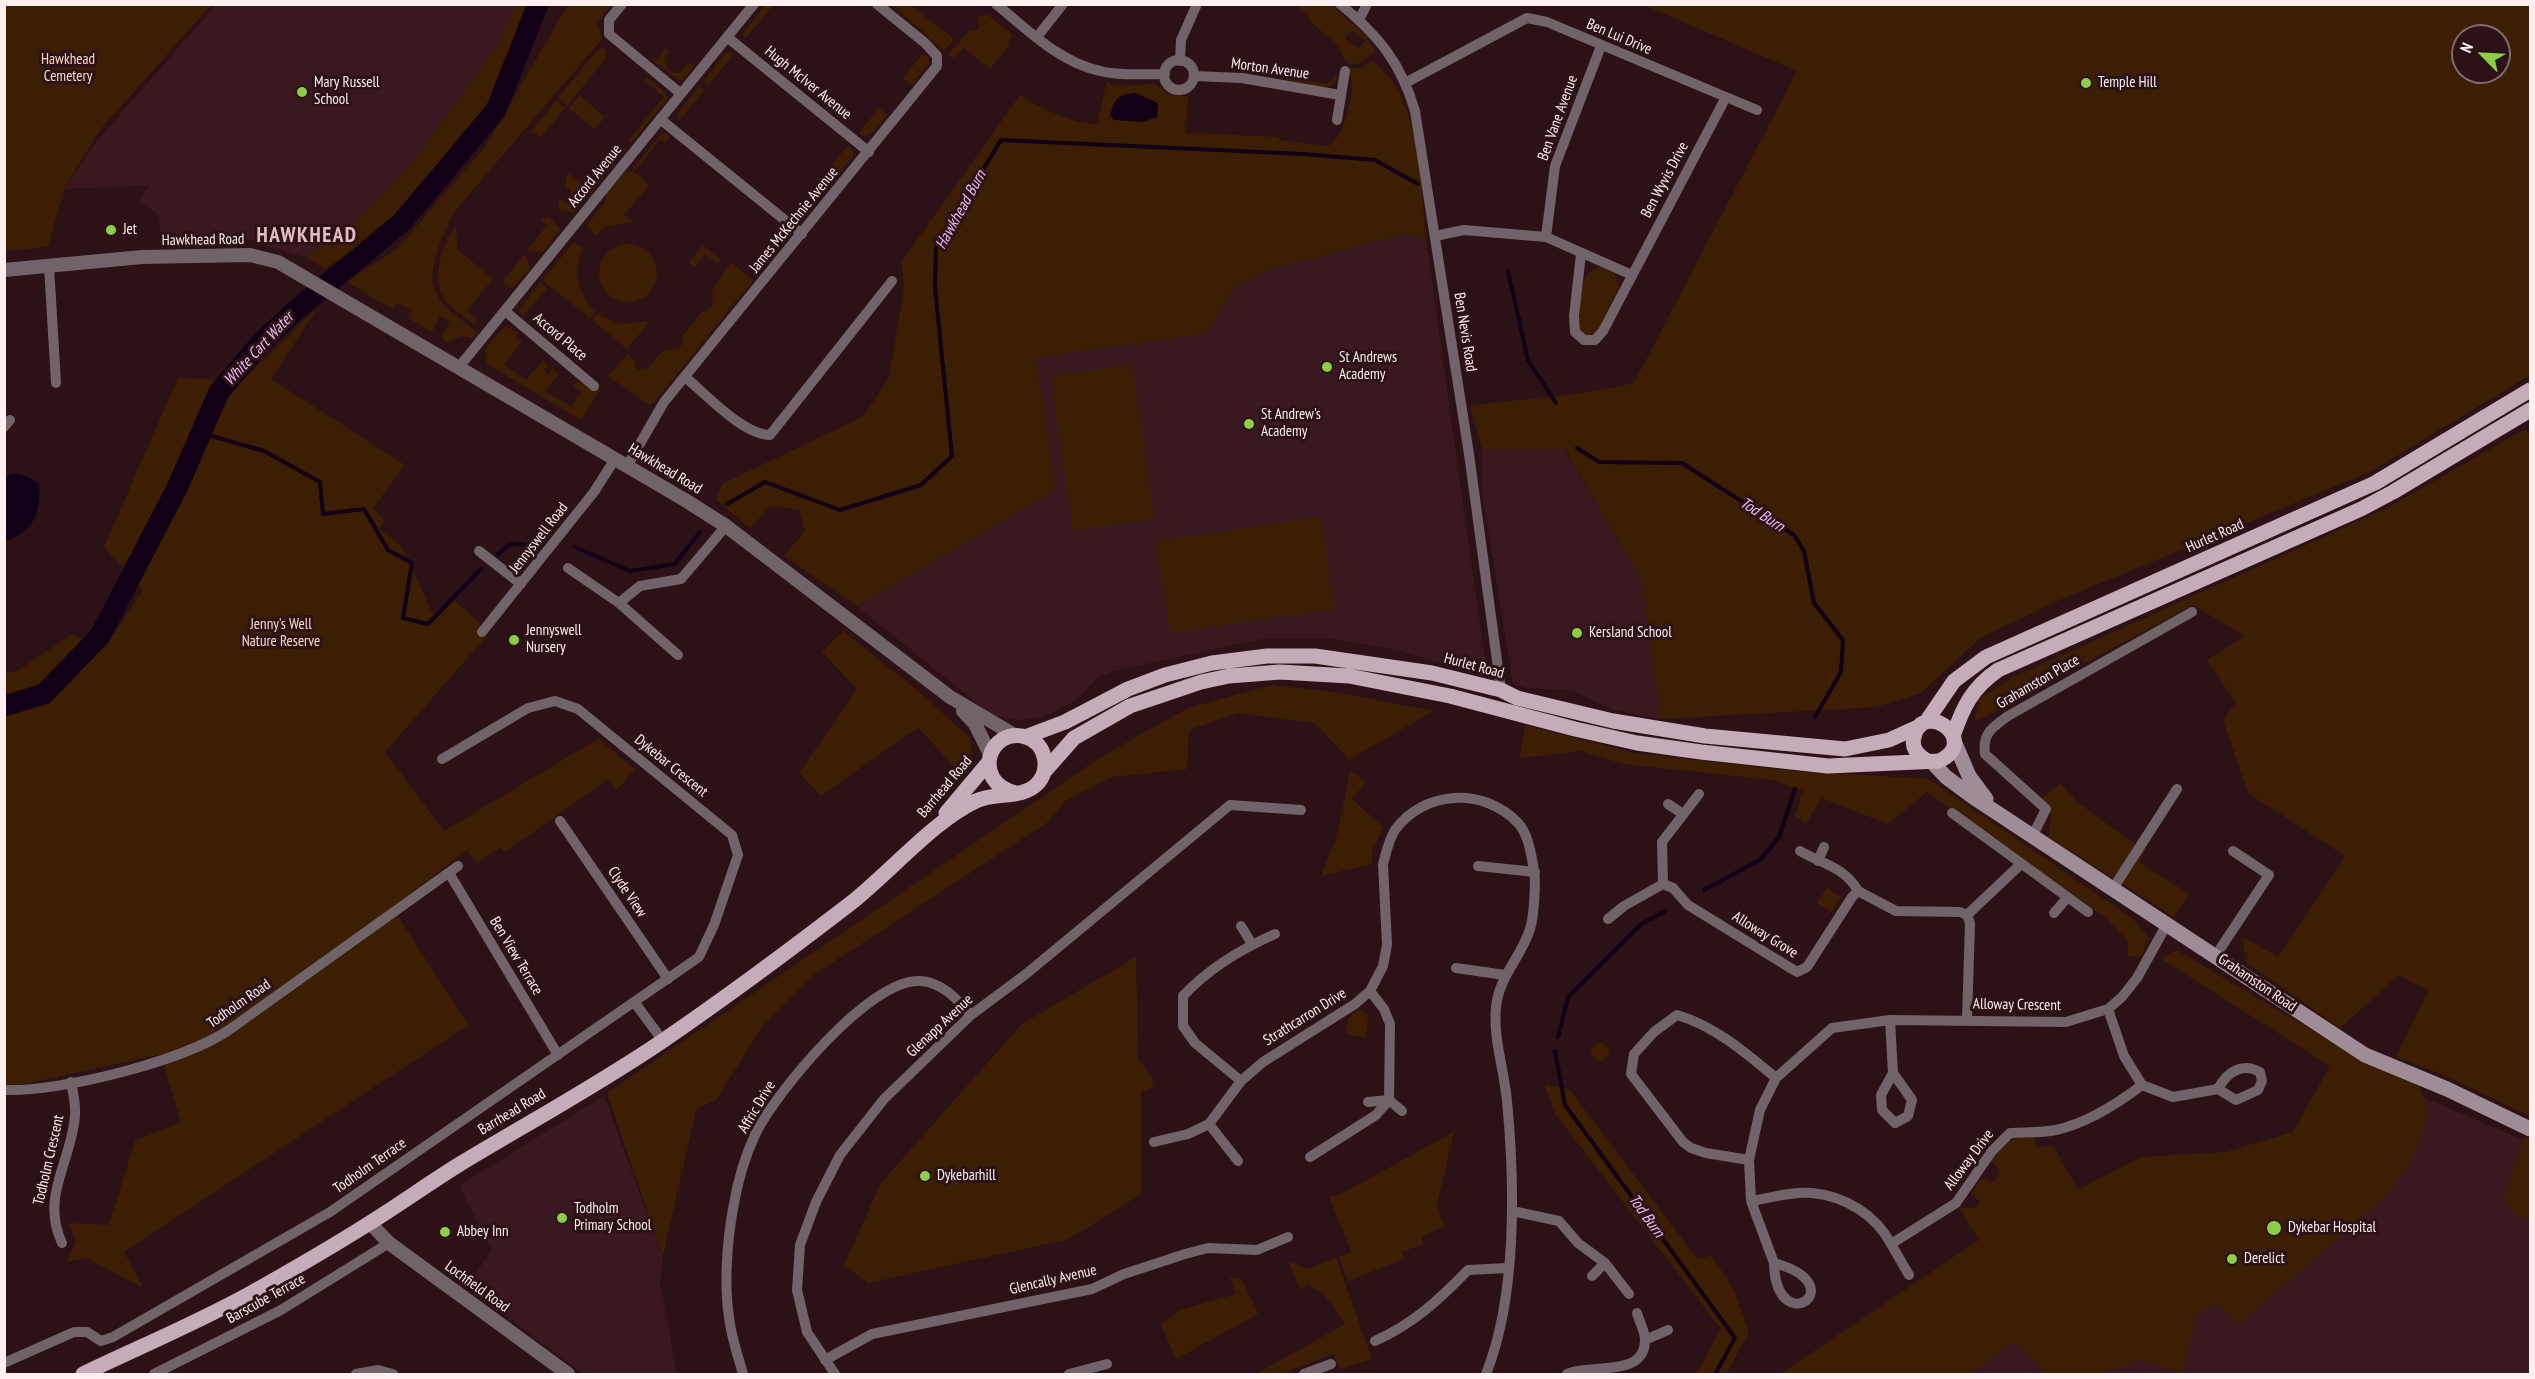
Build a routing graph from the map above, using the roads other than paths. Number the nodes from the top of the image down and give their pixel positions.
1 (622, 4) edge
2 (754, 4) edge
3 (878, 4) edge
4 (996, 4) edge
5 (1063, 4) edge
6 (1197, 4) edge
7 (1340, 4) edge
8 (1367, 4) edge
9 (1359, 20) junction
10 (728, 37) junction
11 (1037, 37) junction
12 (1601, 46) junction
13 (1180, 61) junction
14 (1345, 71) dead end
15 (1165, 74) junction
16 (1194, 76) junction
17 (1407, 82) junction
18 (680, 93) junction
19 (1340, 95) junction
20 (1725, 99) junction
21 (1757, 110) dead end
22 (660, 119) junction
23 (1337, 120) dead end
24 (869, 152) junction
25 (802, 234) junction
26 (1435, 236) junction
27 (1546, 237) junction
28 (1581, 254) junction
29 (49, 266) junction
30 (4, 270) edge
31 (1632, 275) junction
32 (892, 282) dead end
33 (505, 311) junction
34 (459, 367) junction
35 (685, 377) junction
36 (56, 383) dead end
37 (594, 386) dead end
38 (2530, 390) edge
39 (2530, 410) edge
40 (621, 462) junction
41 (726, 526) junction
42 (480, 551) dead end
43 (567, 568) dead end
44 (521, 585) junction
45 (619, 603) junction
46 (2192, 612) dead end
47 (482, 632) dead end
48 (678, 656) dead end
49 (1501, 690) junction
50 (950, 697) junction
51 (1923, 724) junction
52 (1021, 736) junction
53 (1954, 739) junction
54 (442, 759) dead end
55 (989, 759) junction
56 (1929, 761) junction
57 (1044, 772) junction
58 (2177, 789) dead end
59 (1016, 793) junction
60 (1698, 794) dead end
61 (1668, 804) dead end
62 (1301, 810) dead end
63 (1998, 812) junction
64 (1952, 813) dead end
65 (1683, 814) junction
66 (560, 821) dead end
67 (929, 834) junction
68 (2033, 836) junction
69 (1824, 847) dead end
70 (1800, 851) dead end
71 (2233, 851) dead end
72 (1818, 861) junction
73 (2021, 864) junction
74 (1478, 866) dead end
75 (454, 870) joint
76 (1534, 872) junction
77 (1664, 884) junction
78 (2112, 890) junction
79 (1858, 891) junction
80 (2067, 898) junction
81 (2088, 912) dead end
82 (2054, 913) dead end
83 (1967, 915) junction
84 (1608, 919) dead end
85 (2167, 924) junction
86 (1241, 926) dead end
87 (1275, 934) dead end
88 (1252, 945) junction
89 (2216, 955) junction
90 (1456, 968) dead end
91 (1505, 975) junction
92 (668, 979) junction
93 (1370, 991) junction
94 (635, 1003) junction
95 (2108, 1009) junction
96 (971, 1015) junction
97 (1967, 1019) junction
98 (1890, 1020) junction
99 (663, 1041) junction
100 (558, 1055) junction
101 (1893, 1073) dead end
102 (1776, 1078) junction
103 (1241, 1081) junction
104 (71, 1082) junction
105 (2142, 1085) junction
106 (2218, 1089) dead end
107 (4, 1090) edge
108 (1389, 1100) junction
109 (1368, 1102) dead end
110 (1402, 1111) dead end
111 (1209, 1124) junction
112 (2530, 1129) edge
113 (1154, 1142) dead end
114 (1310, 1157) dead end
115 (1749, 1160) junction
116 (1238, 1161) dead end
117 (1751, 1201) junction
118 (1512, 1210) junction
119 (370, 1223) junction
120 (1288, 1237) dead end
121 (62, 1243) dead end
122 (389, 1243) junction
123 (1891, 1244) junction
124 (1605, 1263) junction
125 (1774, 1263) dead end
126 (1507, 1268) junction
127 (1909, 1275) dead end
128 (1592, 1276) dead end
129 (1629, 1294) dead end
130 (1637, 1312) dead end
131 (1668, 1330) dead end
132 (1645, 1340) junction
133 (1375, 1341) dead end
134 (825, 1360) junction
135 (4, 1363) edge
136 (1107, 1364) dead end
137 (1331, 1364) dead end
138 (1490, 1373) edge
139 (83, 1374) edge
140 (154, 1374) edge
141 (356, 1374) edge
142 (393, 1374) edge
143 (568, 1374) edge
144 (743, 1374) edge
145 (835, 1374) edge
146 (1069, 1374) edge
147 (1304, 1374) edge
148 (1567, 1374) edge

1 - 18 street
2 - 10 street, Accord Avenue
3 - 24 street, James McKechnie Avenue
4 - 11 street
5 - 11 street
6 - 13 street
7 - 9 street, Ben Nevis Road
8 - 9 street
9 - 17 street, Ben Nevis Road
10 - 18 street, Accord Avenue
10 - 24 street, Hugh McIver Avenue
11 - 15 street
12 - 17 street, Ben Lui Drive
12 - 20 street, Ben Lui Drive
12 - 27 street, Ben Vane Avenue
13 - 15 street
13 - 16 street
14 - 19 street
15 - 16 street
16 - 19 street, Morton Avenue
17 - 26 street, Ben Nevis Road
18 - 22 street, Accord Avenue
19 - 23 street
20 - 21 street, Ben Lui Drive
20 - 31 street, Ben Wyvis Drive
22 - 25 street
22 - 33 street, Accord Avenue
24 - 25 street, James McKechnie Avenue
25 - 35 street, James McKechnie Avenue
26 - 27 street
26 - 49 street, Ben Nevis Road
27 - 28 street
28 - 31 street
28 - 31 street, Ben Wyvis Drive
29 - 30 street, Hawkhead Road
29 - 34 street, Hawkhead Road
29 - 36 street
32 - 35 street
33 - 34 street, Accord Avenue
33 - 37 street, Accord Place
34 - 40 street, Hawkhead Road
35 - 40 street, James McKechnie Avenue
38 - 51 main road, Hurlet Road
39 - 53 main road
40 - 41 street, Hawkhead Road
40 - 44 street, Jennyswell Road
41 - 45 street
41 - 50 street, Hawkhead Road
42 - 44 street
43 - 45 street
44 - 47 street, Jennyswell Road
45 - 48 street
46 - 68 street, Grahamston Place
49 - 51 main road, Hurlet Road
49 - 52 main road, Hurlet Road
50 - 52 street, Hawkhead Road
50 - 55 street, Hawkhead Road
51 - 53 main road
51 - 56 main road
52 - 55 main road
52 - 57 main road
53 - 56 main road
53 - 63 main road, Grahamston Road
54 - 92 street, Dykebar Crescent
55 - 59 main road
55 - 67 main road, Barrhead Road
56 - 57 main road
56 - 63 main road, Grahamston Road
57 - 59 main road
58 - 78 street
59 - 67 main road, Barrhead Road
60 - 65 street
61 - 65 street
62 - 96 street, Glenapp Avenue
63 - 68 main road, Grahamston Road
64 - 73 street
65 - 77 street
66 - 92 street, Clyde View
67 - 99 main road, Barrhead Road
68 - 78 main road, Grahamston Road
69 - 72 street
70 - 72 street
71 - 89 street
72 - 79 street
73 - 80 street
73 - 83 street
74 - 76 street
75 - 100 street, Ben View Terrace
75 - 104 street, Todholm Road
76 - 91 street, Strathcarron Drive
76 - 93 street, Strathcarron Drive
77 - 79 street, Alloway Grove
77 - 84 street
78 - 85 main road, Grahamston Road
79 - 83 street
80 - 81 street
80 - 82 street
83 - 97 street
85 - 89 main road, Grahamston Road
85 - 95 street, Alloway Crescent
86 - 88 street
87 - 88 street
88 - 103 street
89 - 112 main road, Grahamston Road
90 - 91 street
91 - 118 street, Strathcarron Drive
92 - 94 street, Todholm Terrace
93 - 103 street, Strathcarron Drive
93 - 108 street
94 - 99 street
94 - 100 street, Todholm Terrace
95 - 97 street, Alloway Crescent
95 - 105 street
96 - 134 street, Glenapp Avenue
96 - 144 street, Affric Drive
97 - 98 street, Alloway Crescent
98 - 101 street
98 - 102 street, Alloway Crescent
99 - 119 main road, Barrhead Road
100 - 135 street, Todholm Terrace
102 - 115 street, Alloway Crescent
102 - 115 street
103 - 111 street, Strathcarron Drive
104 - 107 street, Todholm Road
104 - 121 street, Todholm Crescent
105 - 106 street
105 - 123 street, Alloway Drive
108 - 109 street
108 - 110 street
108 - 114 street
111 - 113 street
111 - 116 street
115 - 117 street, Alloway Crescent
117 - 123 street
117 - 125 street, Alloway Crescent
118 - 124 street
118 - 126 street, Strathcarron Drive
119 - 122 street, Lochfield Road
119 - 139 main road, Barrhead Road
120 - 134 street, Glencally Avenue
122 - 140 street, Barscube Terrace
122 - 143 street, Lochfield Road
123 - 127 street
124 - 128 street
124 - 129 street
126 - 133 street
126 - 138 street, Strathcarron Drive
130 - 132 street
131 - 132 street
132 - 148 street
134 - 145 street, Glenapp Avenue
136 - 146 street
137 - 147 street
141 - 142 street

